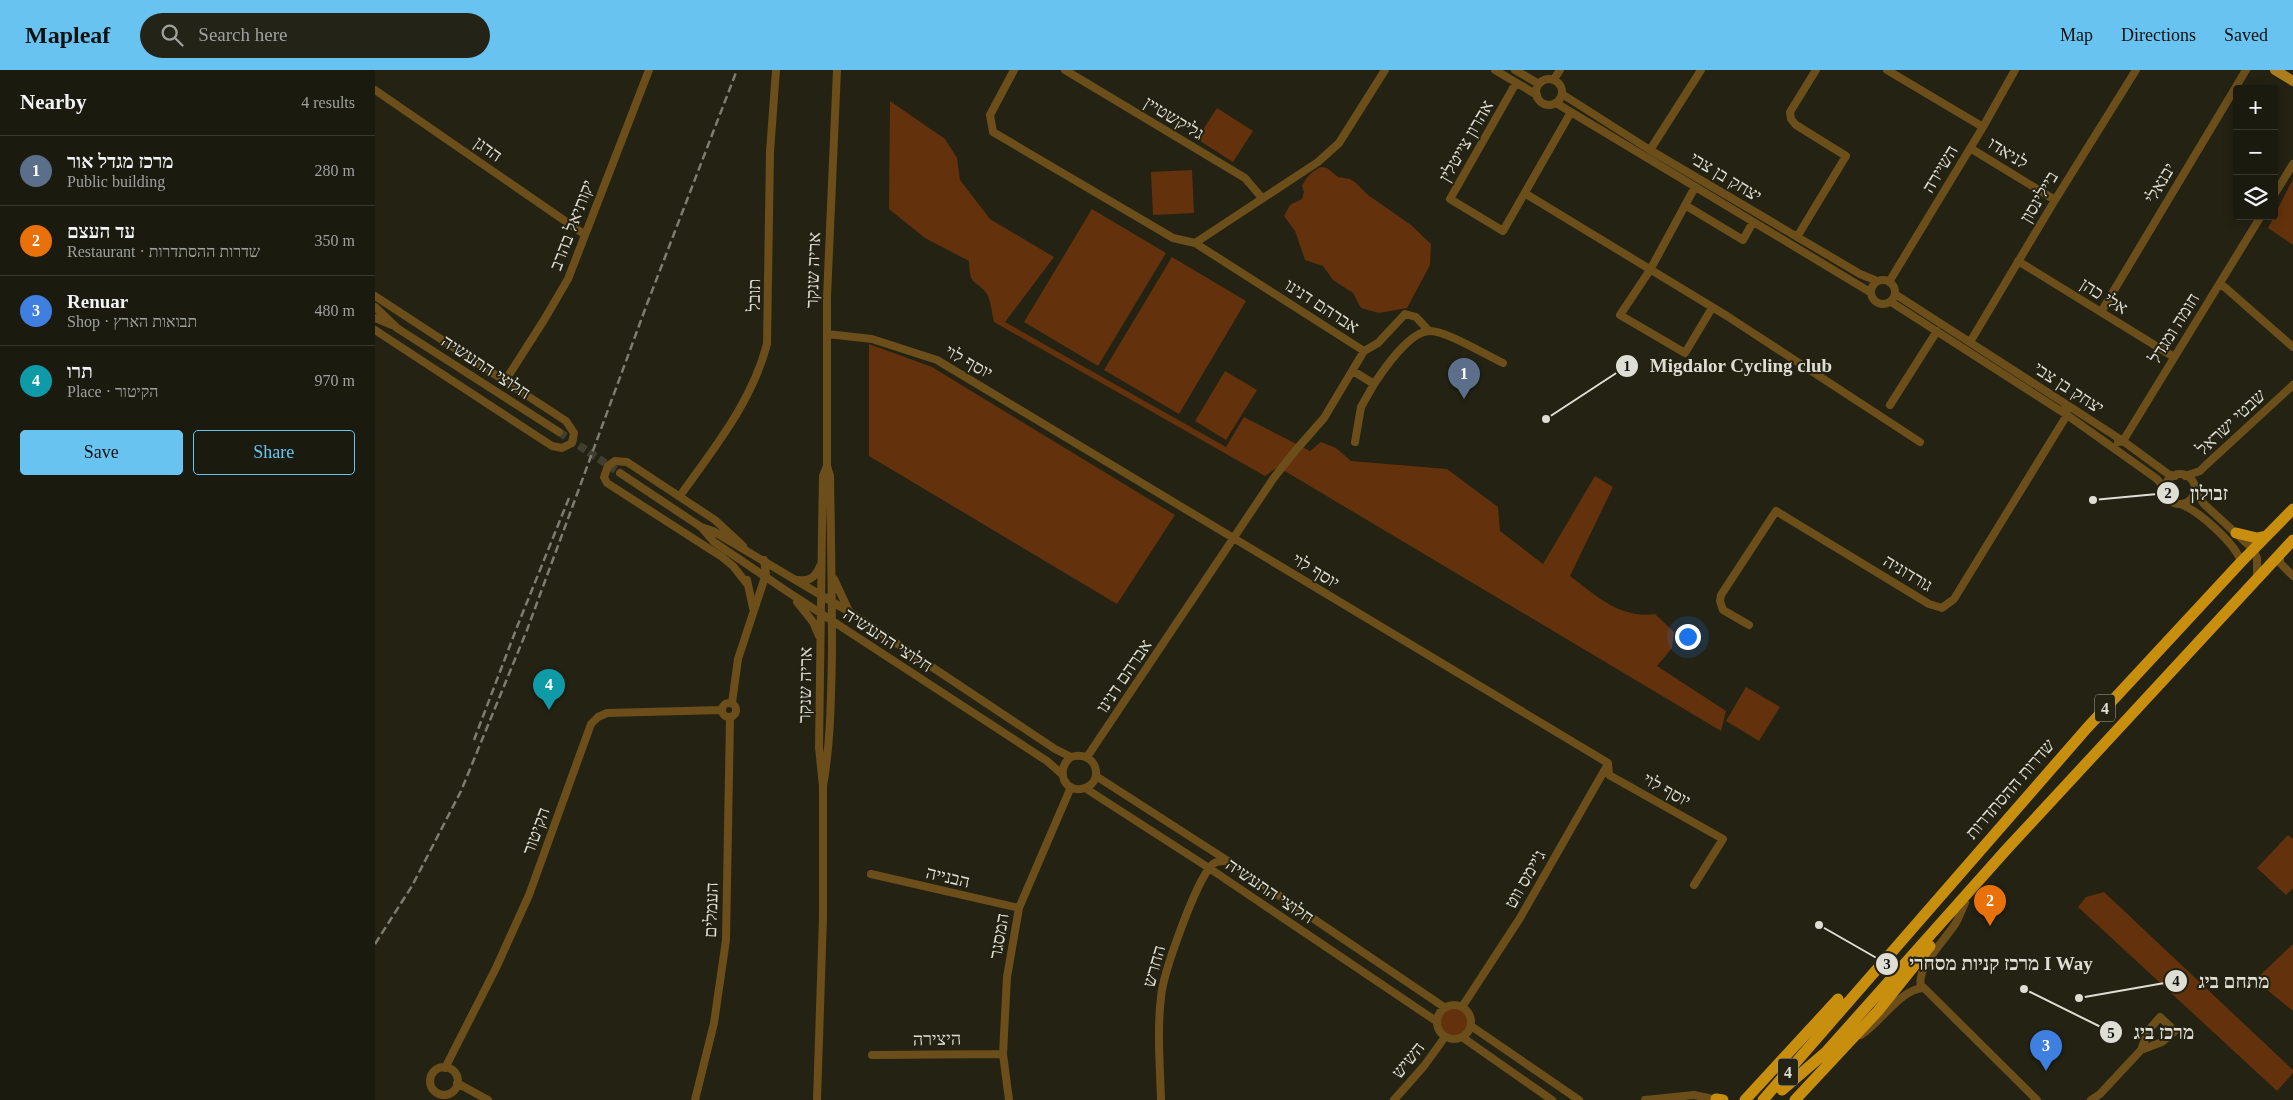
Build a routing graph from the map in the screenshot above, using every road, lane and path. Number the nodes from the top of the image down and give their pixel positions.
1 (649, 70) edge
2 (776, 70) edge
3 (1015, 70) edge
4 (1065, 70) edge
5 (1385, 70) edge
6 (1495, 70) edge
7 (1515, 70) edge
8 (1560, 70) edge
9 (1701, 70) edge
10 (1816, 70) edge
11 (2015, 70) edge
12 (2136, 70) edge
13 (2246, 70) edge
14 (2275, 70) edge
15 (1892, 71) edge
16 (836, 72) edge
17 (1554, 79) junction
18 (2293, 80) edge
19 (1517, 83) junction
20 (1539, 84) junction
21 (375, 90) edge
22 (1562, 94) junction
23 (1537, 95) junction
24 (1556, 103) junction
25 (1571, 112) junction
26 (1983, 127) junction
27 (1971, 148) junction
28 (1651, 150) junction
29 (2293, 164) edge
30 (1695, 187) junction
31 (2278, 188) edge
32 (1526, 194) junction
33 (1262, 198) junction
34 (2055, 200) junction
35 (1685, 205) junction
36 (2259, 220) edge
37 (1753, 222) junction
38 (584, 234) junction
39 (1797, 237) junction
40 (1195, 243) junction
41 (2018, 261) junction
42 (1650, 270) junction
43 (1877, 281) junction
44 (1889, 282) junction
45 (2220, 283) junction
46 (1870, 292) junction
47 (375, 296) edge
48 (1893, 298) junction
49 (375, 307) edge
50 (1712, 308) junction
51 (2101, 312) junction
52 (375, 318) edge
53 (397, 328) junction
54 (375, 330) edge
55 (1429, 331) junction
56 (1937, 331) junction
57 (827, 334) junction
58 (1970, 342) junction
59 (2293, 347) edge
60 (1364, 351) junction
61 (2174, 357) junction
62 (1503, 363) dead end
63 (1353, 371) junction
64 (505, 381) junction
65 (1374, 384) junction
66 (2293, 385) edge
67 (2065, 404) junction
68 (1890, 405) dead end
69 (2067, 415) junction
70 (559, 432) tunnel mouth
71 (2123, 441) junction
72 (1355, 442) dead end
73 (1920, 442) dead end
74 (2106, 442) junction
75 (827, 466) junction
76 (620, 473) tunnel mouth
77 (2175, 476) junction
78 (2185, 476) junction
79 (2165, 489) junction
80 (2195, 491) junction
81 (680, 496) junction
82 (2180, 504) junction
83 (2293, 510) edge
84 (701, 527) junction
85 (2236, 533) junction
86 (2266, 536) junction
87 (1234, 540) junction
88 (2293, 540) edge
89 (746, 549) junction
90 (2253, 549) junction
91 (2280, 552) junction
92 (734, 555) junction
93 (764, 560) junction
94 (822, 562) junction
95 (2241, 562) junction
96 (831, 566) junction
97 (2293, 576) edge
98 (765, 577) junction
99 (2257, 577) junction
100 (797, 579) junction
101 (748, 585) junction
102 (785, 590) junction
103 (821, 594) junction
104 (832, 601) junction
105 (753, 610) junction
106 (851, 613) junction
107 (821, 615) junction
108 (832, 622) junction
109 (1749, 626) dead end
110 (821, 639) junction
111 (732, 703) junction
112 (722, 710) junction
113 (729, 717) junction
114 (1071, 757) junction
115 (1087, 757) junction
116 (1608, 763) junction
117 (1063, 776) junction
118 (1096, 776) junction
119 (823, 786) junction
120 (1071, 787) junction
121 (1085, 788) junction
122 (2005, 850) junction
123 (1228, 861) junction
124 (1209, 868) junction
125 (871, 874) dead end
126 (1694, 885) dead end
127 (1965, 903) junction
128 (1019, 908) junction
129 (1924, 913) junction
130 (1923, 988) junction
131 (1462, 1006) junction
132 (1444, 1007) junction
133 (1437, 1021) junction
134 (1471, 1026) junction
135 (1445, 1037) junction
136 (1462, 1037) junction
137 (1843, 1046) junction
138 (2141, 1050) junction
139 (1003, 1054) junction
140 (872, 1055) dead end
141 (445, 1068) junction
142 (457, 1083) junction
143 (1749, 1096) edge
144 (444, 1097) edge
145 (2098, 1097) edge
146 (488, 1100) edge
147 (695, 1100) edge
148 (817, 1100) edge
149 (1009, 1100) edge
150 (1161, 1100) edge
151 (1394, 1100) edge
152 (1552, 1100) edge
153 (1579, 1100) edge
154 (1645, 1100) edge
155 (1719, 1100) edge
156 (1734, 1100) edge
157 (1763, 1100) edge
158 (1772, 1100) edge
159 (1795, 1100) edge
160 (2037, 1100) edge
161 (2091, 1100) edge

1 - 38 street, יקותיאל בהרב
2 - 81 street, תובל
3 - 40 street, אברהם דנינו
4 - 33 street, גליקשטיין
5 - 33 street
6 - 19 street
7 - 20 street
8 - 17 street
9 - 28 street
10 - 39 street
11 - 26 street, השיירה
12 - 34 street, ביילינסון
13 - 51 street, יבנאלי
14 - 18 main road
15 - 26 street
16 - 57 street, אריה שנקר
17 - 20 street
17 - 22 street
19 - 23 street
19 - 32 street, אהרון צייטלין
20 - 23 street
21 - 38 street, הדגן
22 - 24 street
22 - 28 street, יצחק בן צבי
23 - 24 street
24 - 25 street, יצחק בן צבי
25 - 30 street, יצחק בן צבי
25 - 32 street, אהרון צייטלין
26 - 27 street, השיירה
27 - 34 street, לניאדו
27 - 44 street, השיירה
28 - 39 street, יצחק בן צבי
29 - 31 street
30 - 35 street
30 - 37 street, יצחק בן צבי
32 - 42 street
33 - 40 street
34 - 41 street, ביילינסון
35 - 37 street
35 - 42 street
36 - 45 street, חומה ומגדל
37 - 46 street, יצחק בן צבי
38 - 64 street, יקותיאל בהרב
39 - 43 street, יצחק בן צבי
40 - 60 street, אברהם דנינו
41 - 51 street, אלי כהן
41 - 58 street, ביילינסון
42 - 50 street
42 - 50 street
43 - 44 street
43 - 46 street
44 - 48 street
45 - 59 street
45 - 61 street, חומה ומגדל
46 - 48 street
47 - 64 street
48 - 56 street, יצחק בן צבי
48 - 58 street, יצחק בן צבי
49 - 53 street, חלוצי התעשיה
50 - 73 street
51 - 61 street, אלי כהן
52 - 53 street, חלוצי התעשיה
53 - 70 street, חלוצי התעשיה
54 - 64 street
55 - 60 street
55 - 62 street
55 - 65 street
56 - 68 street
56 - 69 street, יצחק בן צבי
57 - 75 street, אריה שנקר
57 - 87 street, יוסף לוי
58 - 67 street, יצחק בן צבי
60 - 63 street, אברהם דנינו
61 - 71 street, חומה ומגדל
63 - 65 street
63 - 87 street, אברהם דנינו
65 - 72 street
66 - 78 street, שבטי ישראל
67 - 69 street
67 - 71 street, יצחק בן צבי
69 - 74 street, יצחק בן צבי
69 - 109 street, גורדוניה
71 - 74 street
71 - 77 street, יצחק בן צבי
74 - 79 street, יצחק בן צבי
75 - 94 street, אריה שנקר
75 - 96 street, אריה שנקר
76 - 84 street, חלוצי התעשיה
77 - 78 street
77 - 79 street
78 - 80 street
79 - 82 street, יצחק בן צבי
80 - 82 street
80 - 85 street
81 - 89 street
81 - 101 street
82 - 95 street, יצחק בן צבי
83 - 86 highway, שדרות ההסתדרות / 4
84 - 89 street, חלוצי התעשיה
84 - 92 street, חלוצי התעשיה
85 - 86 highway
85 - 90 street
86 - 90 highway, שדרות ההסתדרות / 4
87 - 115 street, אברהם דנינו
87 - 116 street, יוסף לוי
88 - 91 highway, שדרות ההסתדרות / 4
89 - 93 street, חלוצי התעשיה
90 - 95 highway, שדרות ההסתדרות / 4
90 - 99 street
91 - 97 street
91 - 99 highway, שדרות ההסתדרות / 4
92 - 98 street, חלוצי התעשיה
92 - 101 street
93 - 98 street
93 - 100 street, חלוצי התעשיה
94 - 100 street
94 - 103 street, אריה שנקר
95 - 129 highway, שדרות ההסתדרות / 4
96 - 104 street, אריה שנקר
96 - 106 street
98 - 102 street, חלוצי התעשיה
98 - 105 street
99 - 122 highway, שדרות ההסתדרות / 4
100 - 103 street, חלוצי התעשיה
101 - 105 street
102 - 107 street, חלוצי התעשיה
102 - 110 street
103 - 104 street, חלוצי התעשיה
103 - 107 street, אריה שנקר
104 - 106 street, חלוצי התעשיה
104 - 108 street, אריה שנקר
105 - 111 street
106 - 114 street, חלוצי התעשיה
107 - 108 street, חלוצי התעשיה
107 - 110 street, אריה שנקר
108 - 117 street, חלוצי התעשיה
108 - 119 street, אריה שנקר
110 - 119 street, אריה שנקר
111 - 112 street
111 - 113 street
112 - 113 street
112 - 141 street, הקיטור
113 - 147 street, העמלים
114 - 115 street, חלוצי התעשיה
114 - 117 street
115 - 118 street
116 - 126 street, יוסף לוי
116 - 131 street, ג'יימס ווט
117 - 120 street, חלוצי התעשיה
118 - 121 street
118 - 123 street, חלוצי התעשיה
119 - 148 street, אריה שנקר
120 - 121 street, חלוצי התעשיה
120 - 128 street, המסגר
121 - 124 street, חלוצי התעשיה
122 - 127 highway
122 - 158 highway, שדרות ההסתדרות / 4
123 - 124 street
123 - 132 street, חלוצי התעשיה
124 - 133 street, חלוצי התעשיה
124 - 150 street, החרש
125 - 128 street, הבנייה
127 - 130 street
127 - 137 highway
128 - 139 street, המסגר
129 - 143 highway
129 - 157 highway, שדרות ההסתדרות / 4
130 - 137 street
130 - 160 street
131 - 132 street
131 - 134 street
132 - 133 street
133 - 135 street, חלוצי התעשיה
134 - 136 street
134 - 153 street
135 - 136 street
135 - 151 street, השיש
136 - 152 street
137 - 159 highway
138 - 138 street
138 - 145 street
139 - 140 street, היצירה
139 - 149 street, המסגר
141 - 142 street
141 - 144 street
142 - 144 street
142 - 146 street
143 - 156 highway
145 - 161 street
154 - 155 street

